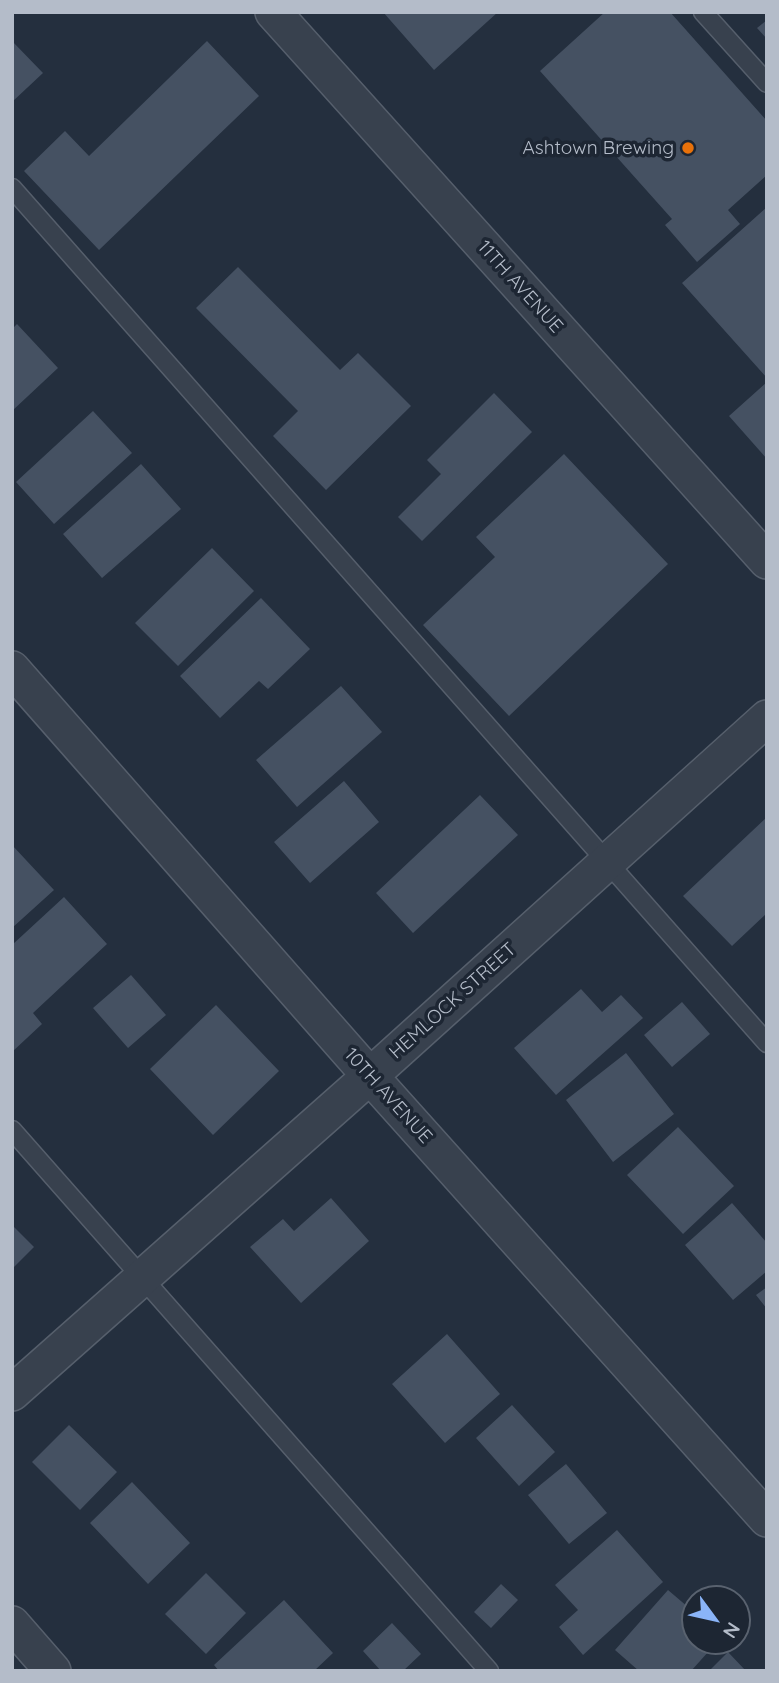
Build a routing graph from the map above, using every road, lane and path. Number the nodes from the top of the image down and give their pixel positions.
1 (273, 12) edge
2 (703, 12) edge
3 (767, 83) edge
4 (12, 188) edge
5 (767, 561) edge
6 (12, 669) edge
7 (767, 718) edge
8 (607, 862) junction
9 (767, 1043) edge
10 (370, 1076) junction
11 (12, 1130) edge
12 (143, 1278) junction
13 (12, 1393) edge
14 (767, 1519) edge
15 (12, 1624) edge
16 (53, 1671) edge
17 (489, 1671) edge

1 - 5 street, 11TH AVENUE
2 - 3 lane
4 - 8 lane
6 - 10 street, 10TH AVENUE
7 - 8 street, HEMLOCK STREET
8 - 9 lane
8 - 10 street, HEMLOCK STREET
10 - 12 street, HEMLOCK STREET
10 - 14 street, 10TH AVENUE
11 - 12 lane
12 - 13 street, HEMLOCK STREET
12 - 17 lane
15 - 16 street

